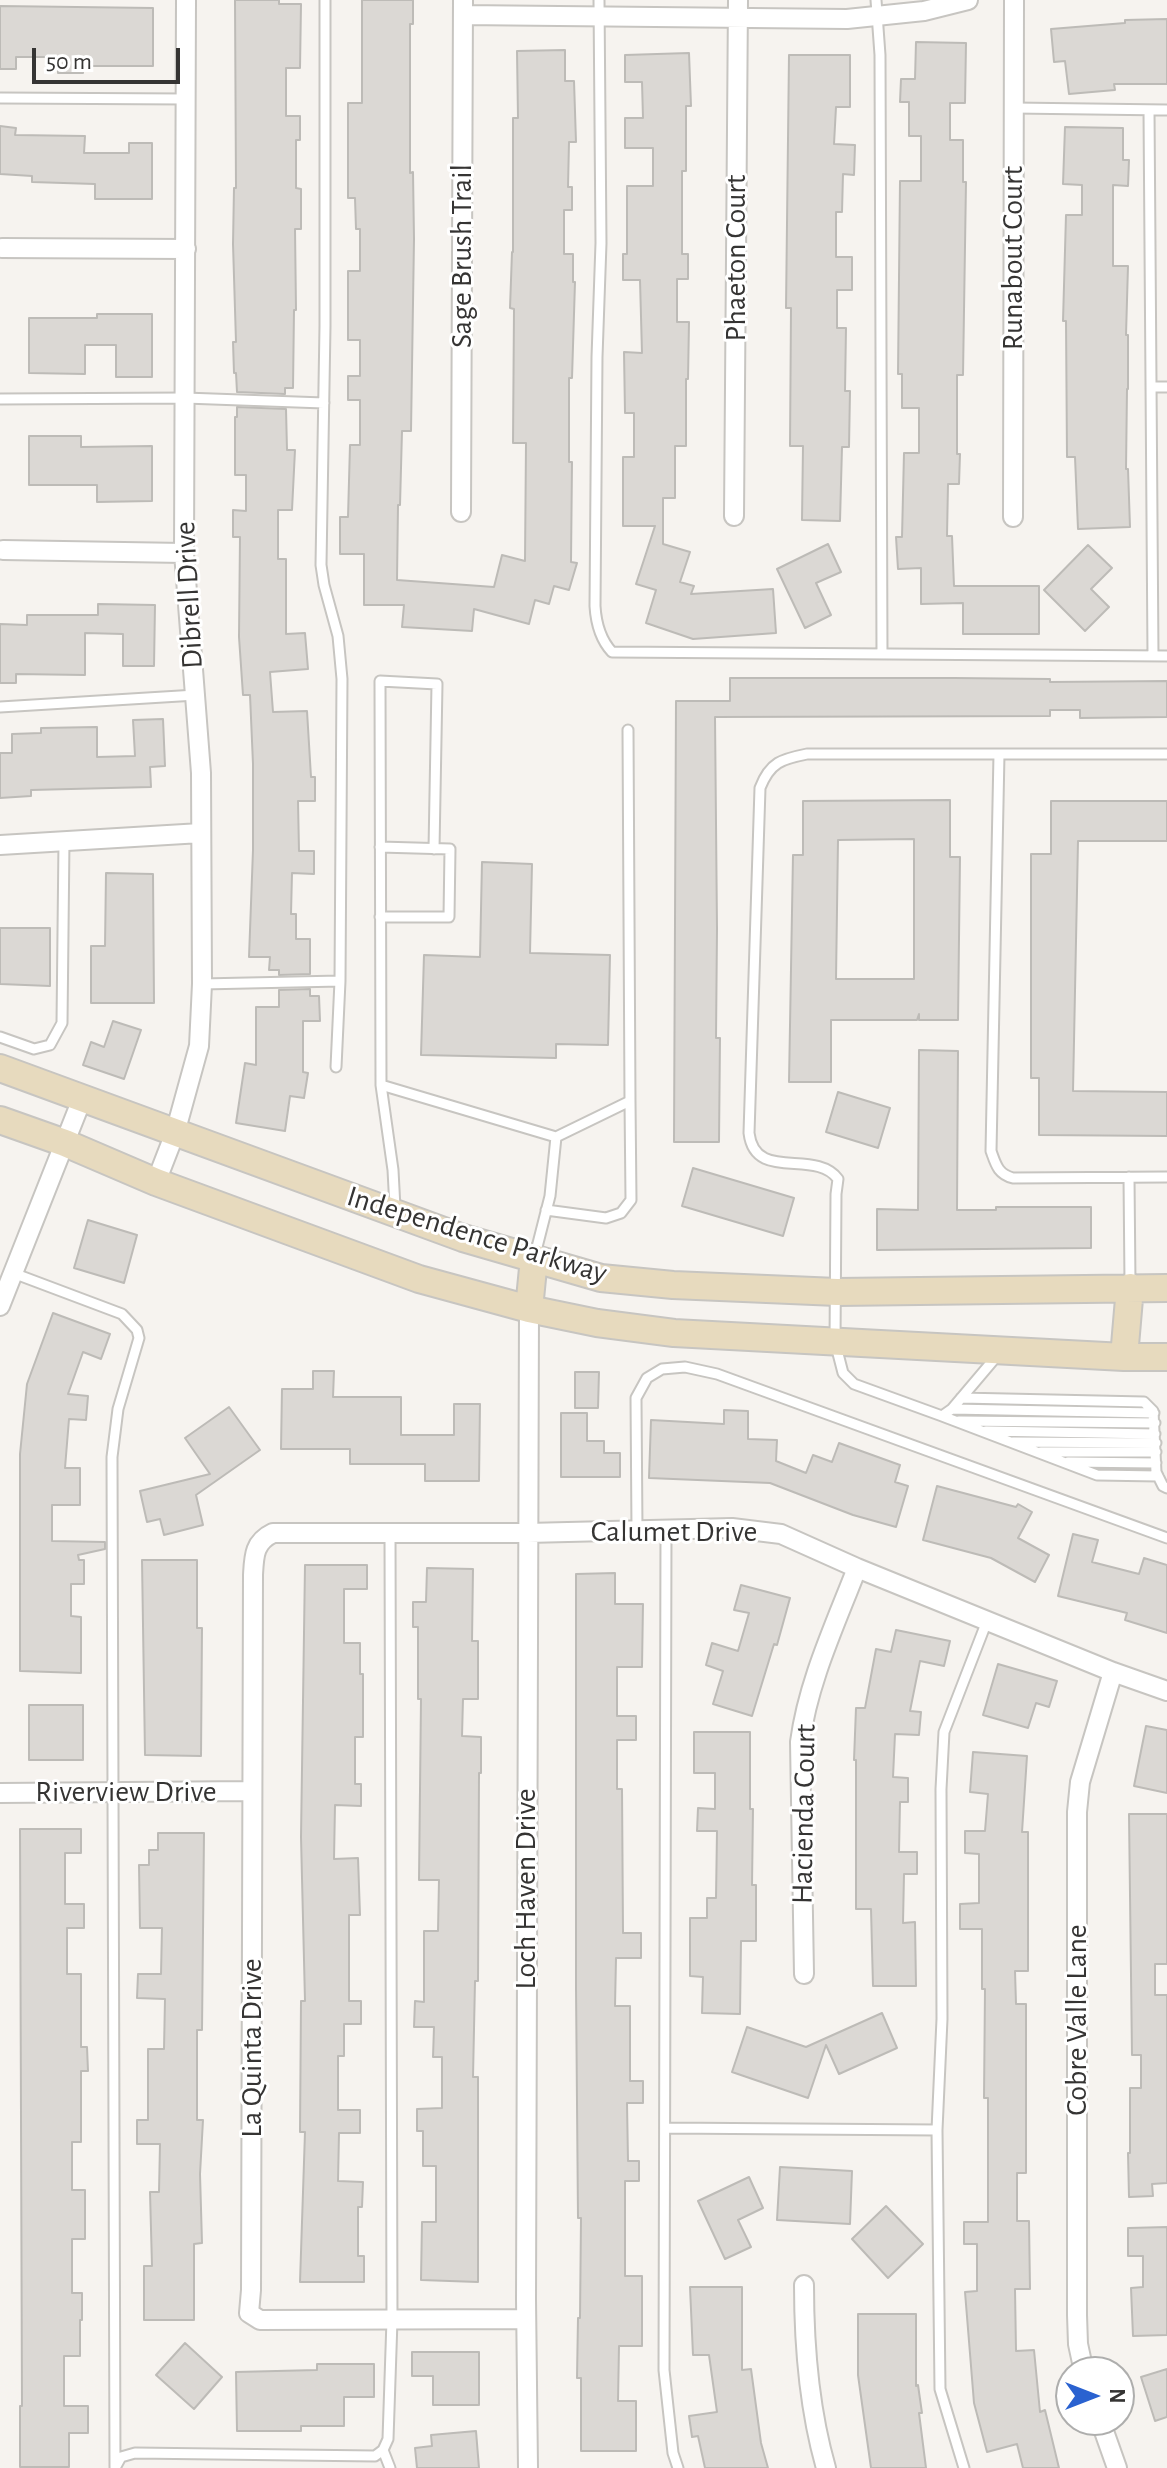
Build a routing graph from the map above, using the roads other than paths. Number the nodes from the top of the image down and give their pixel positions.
1 (186, 0) edge
2 (325, 0) edge
3 (968, 0) edge
4 (1014, 0) edge
5 (463, 8) edge
6 (599, 8) edge
7 (738, 9) edge
8 (876, 9) edge
9 (0, 98) edge
10 (186, 99) junction
11 (1014, 108) junction
12 (1149, 110) junction
13 (1167, 110) edge
14 (2, 248) dead end
15 (186, 249) junction
16 (1152, 387) junction
17 (1167, 387) edge
18 (185, 398) junction
19 (0, 399) edge
20 (324, 403) junction
21 (461, 512) dead end
22 (734, 516) dead end
23 (1013, 517) dead end
24 (3, 550) dead end
25 (184, 553) junction
26 (882, 654) junction
27 (1153, 656) junction
28 (1167, 656) edge
29 (196, 695) junction
30 (0, 707) edge
31 (628, 730) dead end
32 (999, 754) junction
33 (1167, 754) edge
34 (201, 833) junction
35 (64, 841) junction
36 (0, 845) edge
37 (380, 847) junction
38 (434, 849) junction
39 (380, 917) junction
40 (340, 981) junction
41 (202, 984) junction
42 (0, 1037) edge
43 (336, 1067) dead end
44 (0, 1068) edge
45 (381, 1085) junction
46 (82, 1099) junction
47 (630, 1101) junction
48 (0, 1120) edge
49 (175, 1133) junction
50 (556, 1137) junction
51 (65, 1143) junction
52 (1129, 1177) junction
53 (1167, 1177) edge
54 (156, 1182) junction
55 (546, 1210) junction
56 (395, 1213) junction
57 (534, 1258) junction
58 (13, 1273) junction
59 (1130, 1287) junction
60 (1167, 1288) edge
61 (837, 1292) junction
62 (0, 1306) edge
63 (529, 1309) junction
64 (835, 1342) junction
65 (1002, 1351) junction
66 (1124, 1357) junction
67 (1167, 1357) edge
68 (961, 1398) junction
69 (952, 1409) junction
70 (947, 1418) junction
71 (978, 1431) junction
72 (1156, 1438) junction
73 (1006, 1442) junction
74 (1034, 1452) junction
75 (1060, 1462) junction
76 (1158, 1476) junction
77 (1167, 1488) edge
78 (666, 1529) junction
79 (637, 1530) junction
80 (293, 1533) joint
81 (390, 1533) junction
82 (527, 1533) junction
83 (1167, 1538) edge
84 (857, 1568) junction
85 (987, 1621) junction
86 (1113, 1672) junction
87 (1167, 1691) edge
88 (252, 1791) junction
89 (0, 1793) edge
90 (113, 1793) junction
91 (804, 1974) dead end
92 (665, 2128) junction
93 (937, 2130) junction
94 (804, 2285) dead end
95 (526, 2319) junction
96 (392, 2320) junction
97 (1081, 2356) edge
98 (1106, 2436) edge
99 (383, 2450) junction
100 (115, 2467) edge
101 (390, 2468) edge
102 (528, 2468) edge
103 (678, 2468) edge
104 (826, 2468) edge
105 (964, 2468) edge
106 (1117, 2468) edge

1 - 10 street, Dibrell Drive
2 - 20 lane
3 - 8 street
4 - 11 street, Runabout Court
5 - 6 street
5 - 21 street, Sage Brush Trail
6 - 7 street
6 - 26 lane
7 - 8 street
7 - 22 street, Phaeton Court
8 - 26 lane
9 - 10 lane
10 - 15 street, Dibrell Drive
11 - 12 lane
11 - 23 street, Runabout Court
12 - 13 lane
12 - 16 lane
14 - 15 street
15 - 18 street, Dibrell Drive
16 - 17 lane
16 - 27 lane
18 - 19 lane
18 - 20 lane
18 - 25 street, Dibrell Drive
20 - 40 lane
24 - 25 street
25 - 29 street, Dibrell Drive
26 - 27 lane
27 - 28 lane
29 - 30 lane
29 - 34 street, Dibrell Drive
31 - 47 lane
32 - 33 lane
32 - 52 lane
32 - 61 lane
34 - 35 street
34 - 41 street, Dibrell Drive
35 - 36 street
35 - 42 lane
37 - 38 lane
37 - 38 lane
37 - 39 lane
38 - 39 lane
39 - 45 lane
40 - 41 lane
40 - 43 lane
41 - 49 street, Dibrell Drive
44 - 46 main road, Independence Parkway
45 - 50 lane
45 - 56 lane
46 - 49 main road, Independence Parkway
46 - 51 street
47 - 50 lane
47 - 55 lane
48 - 51 main road, Independence Parkway
49 - 54 street, Dibrell Drive
49 - 56 main road, Independence Parkway
50 - 55 lane
51 - 54 main road, Independence Parkway
51 - 58 street
52 - 53 lane
52 - 59 lane
54 - 63 main road, Independence Parkway
55 - 57 lane
56 - 57 main road, Independence Parkway
57 - 61 main road, Independence Parkway
57 - 63 main road
58 - 62 street
58 - 90 lane
59 - 60 main road, Independence Parkway
59 - 61 main road, Independence Parkway
59 - 66 main road
61 - 64 lane
63 - 64 main road, Independence Parkway
63 - 82 street, Loch Haven Drive
64 - 65 main road, Independence Parkway
64 - 70 lane
65 - 66 main road, Independence Parkway
65 - 68 lane
66 - 67 main road, Independence Parkway
68 - 69 lane
68 - 72 lane
69 - 70 lane
69 - 72 lane
70 - 71 lane
70 - 72 lane
71 - 72 lane
71 - 73 lane
72 - 73 lane
72 - 74 lane
72 - 75 lane
72 - 76 lane
73 - 74 lane
74 - 75 lane
75 - 76 lane
76 - 77 lane
78 - 79 street, Calumet Drive
78 - 84 street, Calumet Drive
78 - 92 lane
79 - 82 street, Calumet Drive
79 - 83 lane
80 - 81 street, Calumet Drive
80 - 88 street, La Quinta Drive
81 - 82 street, Calumet Drive
81 - 96 lane
82 - 95 street, Loch Haven Drive
84 - 85 street, Calumet Drive
84 - 91 street, Hacienda Court
85 - 86 street, Calumet Drive
85 - 93 lane
86 - 87 street, Calumet Drive
86 - 97 street, Cobre Valle Lane
88 - 90 street, Riverview Drive
88 - 96 street, La Quinta Drive
89 - 90 street, Riverview Drive
90 - 100 lane
92 - 93 lane
92 - 103 lane
93 - 105 lane
94 - 104 street
95 - 96 street, La Quinta Drive
95 - 102 street, Loch Haven Drive
96 - 99 lane
98 - 106 street
99 - 100 lane
99 - 101 lane

